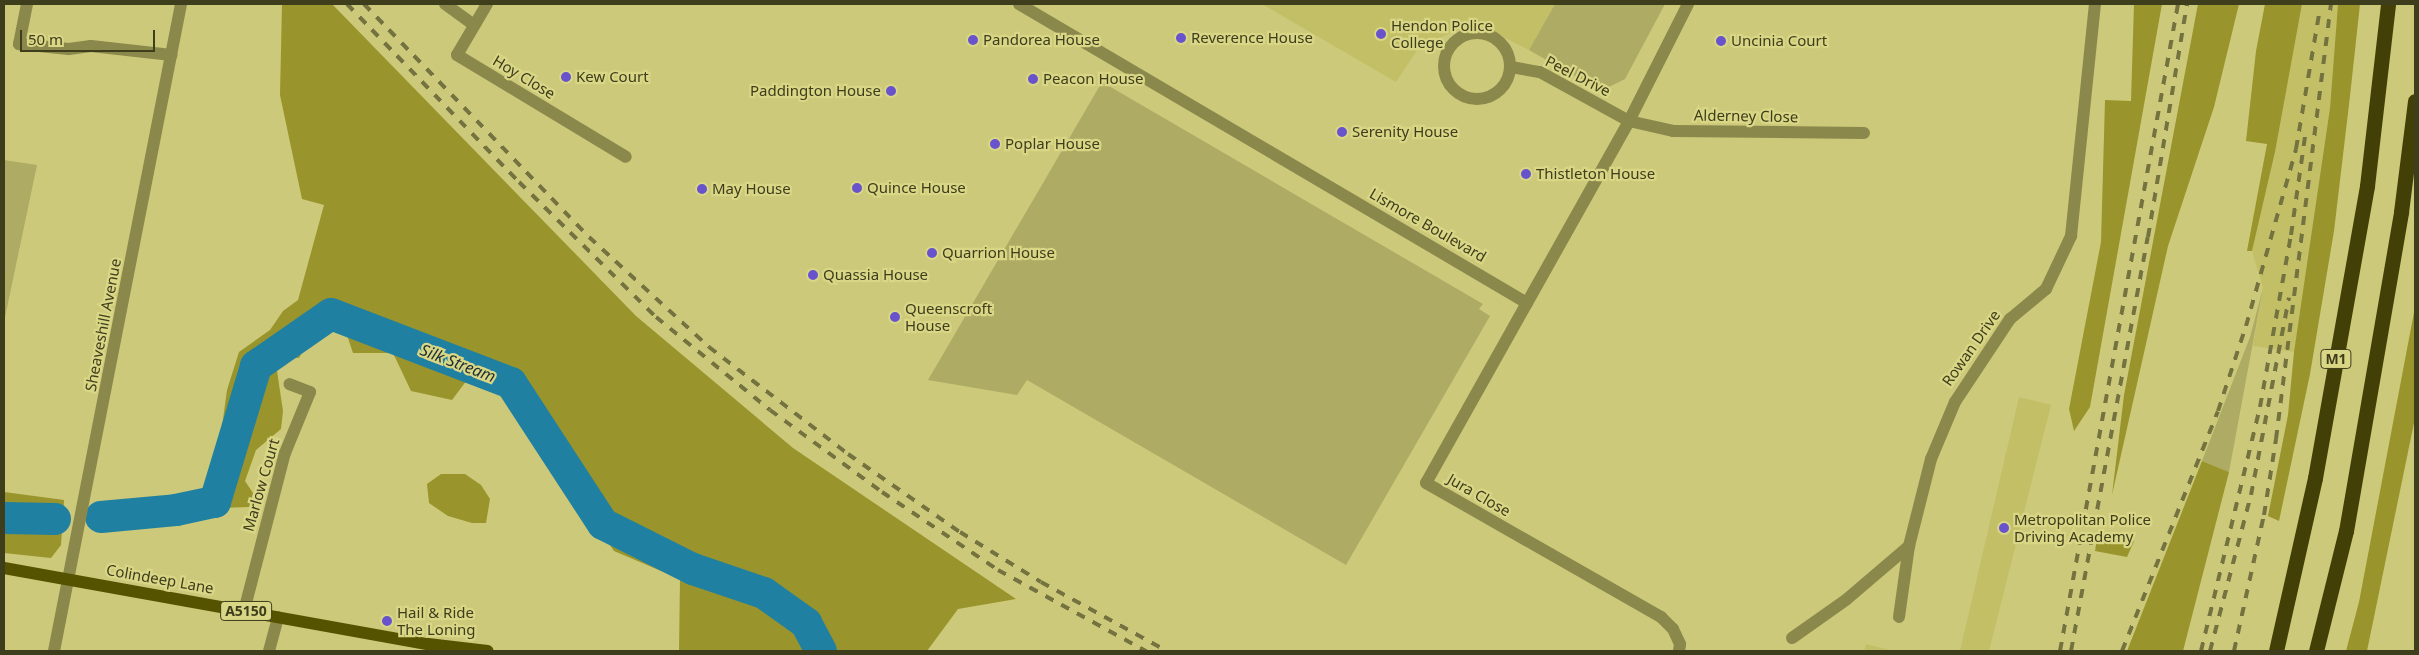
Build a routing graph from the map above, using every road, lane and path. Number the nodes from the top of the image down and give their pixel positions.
1 (27, 4) edge
2 (182, 4) edge
3 (445, 4) edge
4 (487, 4) edge
5 (1019, 4) edge
6 (1688, 4) edge
7 (2095, 4) edge
8 (2388, 4) edge
9 (474, 25) junction
10 (171, 55) junction
11 (1510, 67) junction
12 (2415, 100) edge
13 (1629, 121) junction
14 (1864, 133) dead end
15 (626, 157) dead end
16 (1528, 303) junction
17 (289, 384) dead end
18 (1909, 546) junction
19 (4, 568) edge
20 (67, 579) junction
21 (244, 611) junction
22 (278, 617) junction
23 (1899, 617) dead end
24 (1792, 638) dead end
25 (470, 650) edge
26 (54, 651) edge
27 (269, 651) edge
28 (488, 651) edge
29 (1679, 651) edge
30 (2276, 651) edge
31 (2316, 651) edge

1 - 10 street
2 - 10 street, Sheaveshill Avenue
3 - 9 street
4 - 9 street, Hoy Close
5 - 16 street, Lismore Boulevard
6 - 13 street
7 - 18 street, Rowan Drive
8 - 30 highway, M1
9 - 15 street, Hoy Close
10 - 20 street, Sheaveshill Avenue
11 - 11 street
11 - 13 street, Peel Drive
12 - 31 highway, M1
13 - 14 street, Alderney Close
13 - 16 street
16 - 29 street, Jura Close
17 - 21 street, Marlow Court
18 - 23 street, Rowan Drive
18 - 24 street
19 - 20 main road, Colindeep Lane / A5150
20 - 21 main road, Colindeep Lane / A5150
20 - 26 street, Sheaveshill Avenue
21 - 22 main road, Colindeep Lane / A5150
22 - 25 main road, Colindeep Lane / A5150
22 - 27 street
25 - 28 main road, Colindeep Lane / A5150

